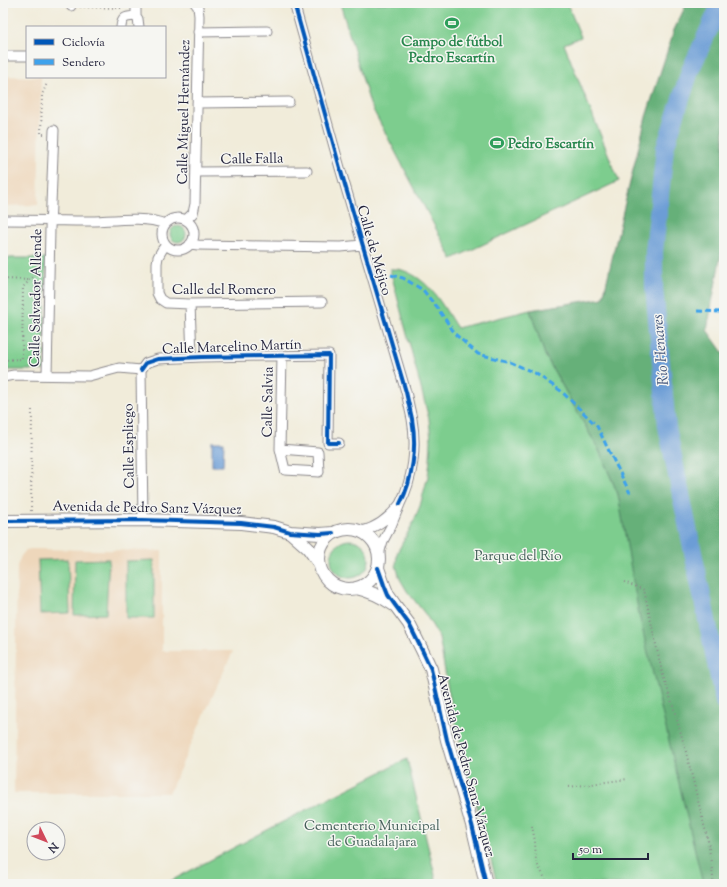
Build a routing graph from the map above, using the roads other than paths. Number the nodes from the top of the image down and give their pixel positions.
1 (294, 3) edge
2 (197, 4) edge
3 (136, 9) edge
4 (121, 26) edge
5 (139, 26) edge
6 (267, 31) dead end
7 (198, 32) junction
8 (3, 56) edge
9 (26, 56) edge
10 (289, 102) dead end
11 (197, 103) junction
12 (54, 130) dead end
13 (307, 171) dead end
14 (196, 172) junction
15 (3, 220) edge
16 (51, 220) junction
17 (186, 220) junction
18 (165, 224) junction
19 (190, 244) junction
20 (166, 245) junction
21 (362, 245) junction
22 (322, 302) dead end
23 (190, 304) junction
24 (282, 356) junction
25 (192, 357) junction
26 (141, 370) junction
27 (47, 375) junction
28 (3, 376) edge
29 (339, 443) dead end
30 (280, 449) junction
31 (400, 504) junction
32 (143, 520) junction
33 (3, 521) edge
34 (362, 531) junction
35 (290, 532) junction
36 (333, 533) junction
37 (379, 554) junction
38 (319, 563) junction
39 (378, 568) junction
40 (356, 588) junction
41 (395, 605) junction
42 (486, 884) edge

1 - 21 street, Calle de Méjico
2 - 7 street, Calle Miguel Hernández
3 - 4 street
3 - 5 street
6 - 7 street
7 - 11 street, Calle Miguel Hernández
8 - 9 street
10 - 11 street
11 - 14 street, Calle Miguel Hernández
12 - 16 street, Calle Salvador Allende
13 - 14 street, Calle Falla
14 - 17 street, Calle Miguel Hernández
15 - 16 street
16 - 18 street
16 - 27 street, Calle Salvador Allende
17 - 18 street
17 - 19 street
18 - 20 street
19 - 20 street
19 - 21 street
20 - 23 street, Calle del Romero
21 - 31 street, Calle de Méjico
22 - 23 street, Calle del Romero
23 - 25 street
24 - 25 street, Calle Marcelino Martín
24 - 29 street, Calle Marcelino Martín
24 - 30 street, Calle Salvia
25 - 26 street, Calle Marcelino Martín
26 - 27 street
26 - 32 street, Calle Espliego
27 - 28 street
30 - 30 street, Calle Salvia
31 - 34 street, Calle de Méjico
31 - 37 street, Calle de Méjico
32 - 33 street, Avenida de Pedro Sanz Vázquez
32 - 35 street, Avenida de Pedro Sanz Vázquez
34 - 36 street
34 - 37 street
35 - 36 street, Avenida de Pedro Sanz Vázquez
35 - 38 street, Avenida de Pedro Sanz Vázquez
36 - 38 street
37 - 39 street
38 - 40 street
39 - 40 street
39 - 41 street, Avenida de Pedro Sanz Vázquez
40 - 41 street, Avenida de Pedro Sanz Vázquez
41 - 42 street, Avenida de Pedro Sanz Vázquez

